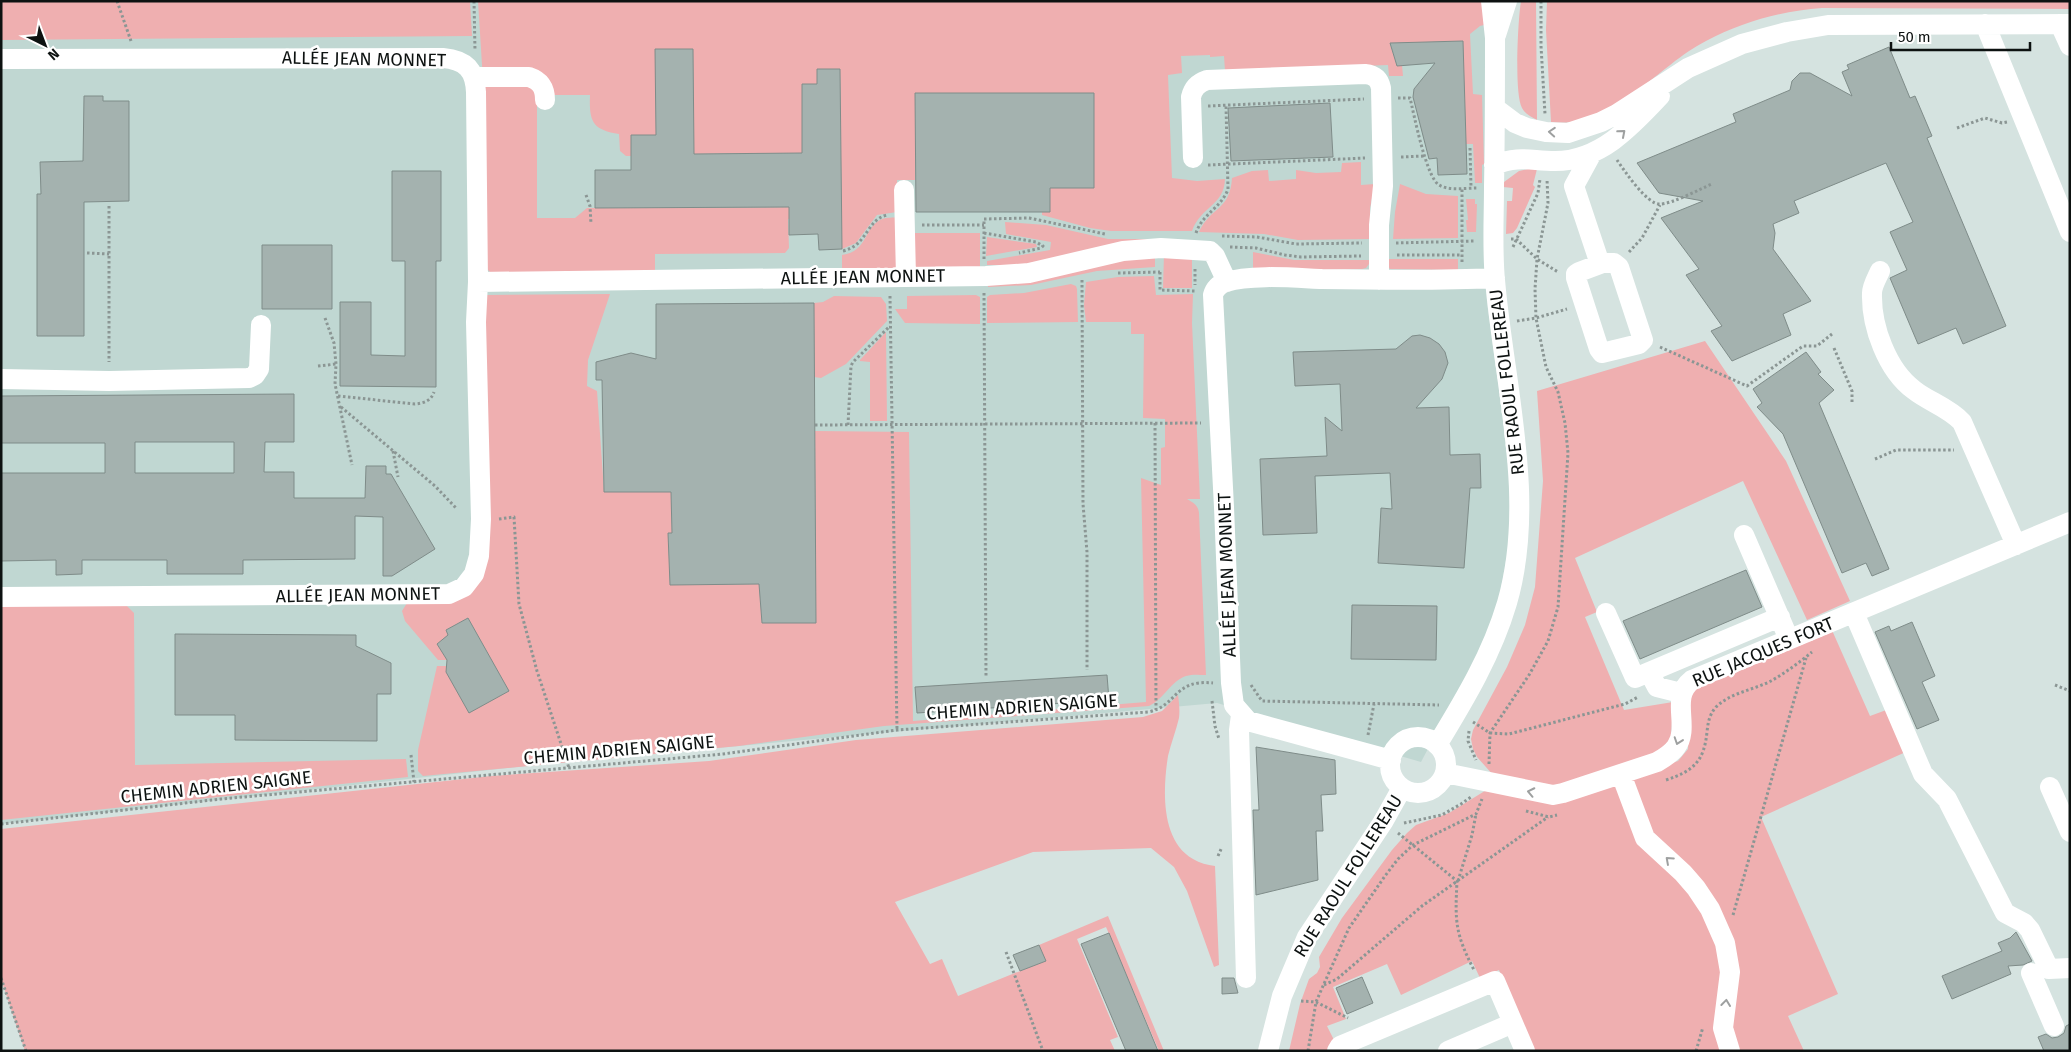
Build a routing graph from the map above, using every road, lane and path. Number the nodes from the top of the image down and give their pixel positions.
1 (116, 1) edge
2 (474, 1) edge
3 (1541, 1) edge
4 (1503, 3) edge
5 (1985, 24) junction
6 (2065, 24) edge
7 (2070, 46) edge
8 (141, 58) junction
9 (1, 59) edge
10 (1688, 68) junction
11 (473, 73) junction
12 (1381, 99) junction
13 (545, 100) dead end
14 (1226, 105) junction
15 (1202, 106) dead end
16 (1495, 108) junction
17 (2021, 116) junction
18 (1957, 128) dead end
19 (1546, 132) junction
20 (1470, 148) dead end
21 (1600, 148) junction
22 (1424, 156) junction
23 (1383, 158) junction
24 (1549, 161) junction
25 (1197, 162) joint
26 (1228, 165) junction
27 (1494, 165) junction
28 (1712, 184) dead end
29 (1462, 188) junction
30 (1471, 188) junction
31 (1483, 188) dead end
32 (904, 190) dead end
33 (586, 195) dead end
34 (1660, 204) junction
35 (109, 206) dead end
36 (905, 220) junction
37 (591, 224) dead end
38 (984, 225) junction
39 (2070, 232) edge
40 (984, 233) junction
41 (1108, 235) dead end
42 (1494, 239) junction
43 (1516, 239) junction
44 (1205, 243) junction
45 (1462, 243) junction
46 (1160, 248) junction
47 (1379, 249) junction
48 (843, 251) dead end
49 (87, 254) dead end
50 (109, 254) junction
51 (1010, 254) dead end
52 (1513, 254) dead end
53 (1461, 255) junction
54 (992, 258) dead end
55 (1538, 259) junction
56 (984, 268) junction
57 (1596, 268) junction
58 (1880, 272) dead end
59 (906, 277) junction
60 (1464, 278) junction
61 (1495, 278) junction
62 (1082, 279) dead end
63 (1379, 280) junction
64 (478, 282) junction
65 (1227, 282) junction
66 (890, 293) dead end
67 (1584, 304) junction
68 (1517, 311) dead end
69 (325, 318) dead end
70 (1536, 318) junction
71 (1509, 322) junction
72 (261, 325) dead end
73 (890, 326) junction
74 (1520, 330) dead end
75 (1832, 334) dead end
76 (1644, 340) junction
77 (1834, 348) dead end
78 (336, 364) junction
79 (318, 366) dead end
80 (1, 379) edge
81 (109, 380) junction
82 (434, 392) dead end
83 (338, 396) junction
84 (1852, 403) dead end
85 (341, 407) junction
86 (1155, 423) junction
87 (1082, 424) junction
88 (815, 425) dead end
89 (848, 425) junction
90 (985, 425) junction
91 (892, 426) junction
92 (1201, 431) dead end
93 (1963, 450) dead end
94 (393, 451) junction
95 (1875, 459) dead end
96 (352, 464) dead end
97 (398, 477) dead end
98 (457, 509) dead end
99 (481, 519) junction
100 (2070, 522) edge
101 (1744, 535) dead end
102 (2016, 544) junction
103 (1, 597) edge
104 (1606, 613) dead end
105 (1854, 613) junction
106 (1780, 617) junction
107 (1789, 639) junction
108 (1815, 650) dead end
109 (1806, 658) junction
110 (1087, 670) dead end
111 (1210, 673) dead end
112 (986, 677) dead end
113 (1653, 679) junction
114 (1211, 683) junction
115 (1231, 683) junction
116 (2055, 685) dead end
117 (2070, 690) edge
118 (1212, 691) dead end
119 (1681, 693) junction
120 (1212, 699) dead end
121 (1156, 710) junction
122 (1478, 715) dead end
123 (1242, 716) junction
124 (1465, 717) junction
125 (897, 730) junction
126 (1490, 733) junction
127 (1437, 745) junction
128 (1223, 747) dead end
129 (411, 754) dead end
130 (1391, 760) junction
131 (569, 768) junction
132 (1445, 773) junction
133 (1622, 774) junction
134 (1664, 781) dead end
135 (414, 782) junction
136 (2050, 787) dead end
137 (1402, 788) junction
138 (1483, 788) junction
139 (1490, 803) dead end
140 (1524, 810) dead end
141 (1476, 814) junction
142 (1560, 815) dead end
143 (1549, 817) junction
144 (1, 824) edge
145 (1396, 831) junction
146 (2070, 832) edge
147 (1226, 840) dead end
148 (1391, 840) dead end
149 (1414, 845) junction
150 (1218, 856) dead end
151 (1457, 881) junction
152 (1725, 943) junction
153 (1006, 952) dead end
154 (2070, 968) edge
155 (2031, 973) dead end
156 (1, 978) edge
157 (1246, 978) dead end
158 (1323, 986) junction
159 (1482, 986) junction
160 (1300, 992) dead end
161 (1298, 1001) dead end
162 (1316, 1002) junction
163 (1348, 1018) dead end
164 (1513, 1023) junction
165 (1704, 1026) dead end
166 (2054, 1026) dead end
167 (26, 1051) edge
168 (1043, 1051) edge
169 (1268, 1051) edge
170 (1308, 1051) edge
171 (1337, 1051) edge
172 (1448, 1051) edge
173 (1525, 1051) edge
174 (1696, 1051) edge
175 (1730, 1051) edge

1 - 8 path
2 - 11 path
3 - 19 path
4 - 16 street, RUE RAOUL FOLLEREAU
5 - 6 street
5 - 10 street
5 - 17 street
6 - 7 street
8 - 9 street
8 - 11 street, ALLÉE JEAN MONNET
10 -> 19 street
21 -> 10 street
11 - 13 street
11 - 64 street, ALLÉE JEAN MONNET
12 - 14 path
12 - 22 path
12 - 23 street
12 - 25 street
14 - 15 path
14 - 26 path
16 - 19 street
16 - 27 street, RUE RAOUL FOLLEREAU
17 - 18 path
17 - 39 street
20 - 30 path
21 - 24 street
21 - 34 path
21 - 57 street
22 - 23 path
22 - 29 path
23 - 26 path
23 - 47 street
24 - 27 street
24 - 43 path
24 - 55 path
24 - 57 street
25 - 26 path
26 - 44 path
27 - 42 street, RUE RAOUL FOLLEREAU
28 - 34 path
29 - 30 path
29 - 45 path
30 - 31 path
32 - 36 street
33 - 37 path
34 - 57 path
35 - 50 path
36 - 38 path
36 - 48 path
36 - 59 street
38 - 40 path
38 - 41 path
40 - 51 path
40 - 56 path
42 - 43 path
42 - 45 path
42 - 61 street, RUE RAOUL FOLLEREAU
43 - 52 path
43 - 55 path
44 - 46 street, ALLÉE JEAN MONNET
44 - 46 path
44 - 47 path
44 - 47 path
44 - 65 street
45 - 47 path
45 - 53 path
46 - 56 street, ALLÉE JEAN MONNET
47 - 53 path
47 - 63 street
49 - 50 path
50 - 81 path
53 - 60 path
54 - 56 path
55 - 57 path
55 - 70 path
56 - 59 street, ALLÉE JEAN MONNET
56 - 90 path
57 - 67 street
57 - 76 street
58 - 102 street
59 - 64 street, ALLÉE JEAN MONNET
60 - 61 street
60 - 63 street
61 - 71 street, RUE RAOUL FOLLEREAU
62 - 87 path
63 - 65 street
64 - 99 street, ALLÉE JEAN MONNET
65 - 115 street, ALLÉE JEAN MONNET
66 - 73 path
67 - 70 path
67 - 76 street
68 - 71 path
69 - 78 path
70 - 71 path
70 - 126 path
71 - 74 path
71 - 124 street, RUE RAOUL FOLLEREAU
72 - 81 street
73 - 89 path
73 - 91 path
75 - 76 path
77 - 84 path
78 - 79 path
78 - 83 path
80 - 81 street
82 - 83 path
83 - 85 path
85 - 94 path
85 - 96 path
86 - 87 path
86 - 92 path
86 - 121 path
87 - 90 path
87 - 110 path
88 - 89 path
89 - 91 path
90 - 91 path
90 - 112 path
91 - 125 path
93 - 95 path
94 - 97 path
94 - 98 path
99 - 103 street, ALLÉE JEAN MONNET
99 - 131 path
100 - 102 street, RUE JACQUES FORT
101 - 106 street
102 - 105 street, RUE JACQUES FORT
104 - 113 street
105 - 107 street, RUE JACQUES FORT
105 - 154 street
106 - 107 street
106 - 113 street
107 - 119 street, RUE JACQUES FORT
108 - 109 path
109 - 134 path
109 - 152 path
111 - 114 path
113 - 119 street
113 - 126 path
114 - 115 path
114 - 118 path
114 - 121 path
115 - 123 street, ALLÉE JEAN MONNET
115 - 124 path
116 - 117 path
119 -> 133 street, RUE JACQUES FORT
120 - 128 path
121 - 125 path, CHEMIN ADRIEN SAIGNE
122 - 124 path
123 - 130 street
123 - 157 street
124 - 126 path
124 - 127 street, RUE RAOUL FOLLEREAU
124 - 138 path
125 - 131 path, CHEMIN ADRIEN SAIGNE
126 - 138 path
127 - 130 street
127 - 132 street
129 - 135 path
130 - 137 street, RUE RAOUL FOLLEREAU
131 - 135 path, CHEMIN ADRIEN SAIGNE
132 - 137 street, RUE RAOUL FOLLEREAU
132 - 138 street, RUE JACQUES FORT
133 -> 138 street, RUE JACQUES FORT
152 -> 133 street
135 - 144 path, CHEMIN ADRIEN SAIGNE
136 - 146 street
137 - 169 street, RUE RAOUL FOLLEREAU
138 - 139 path
138 - 141 path
138 - 145 path
140 - 143 path
141 - 149 path
141 - 151 path
142 - 143 path
143 - 151 path
145 - 148 path
145 - 149 path
147 - 150 path
149 - 151 path
149 - 158 path
151 - 158 path
151 - 159 path
175 -> 152 street
153 - 168 path
155 - 166 street
156 - 167 path
158 - 162 path
159 - 164 street
159 - 171 street
160 - 161 path
162 - 163 path
162 - 170 path
164 - 172 street
164 - 173 street
165 - 174 path

